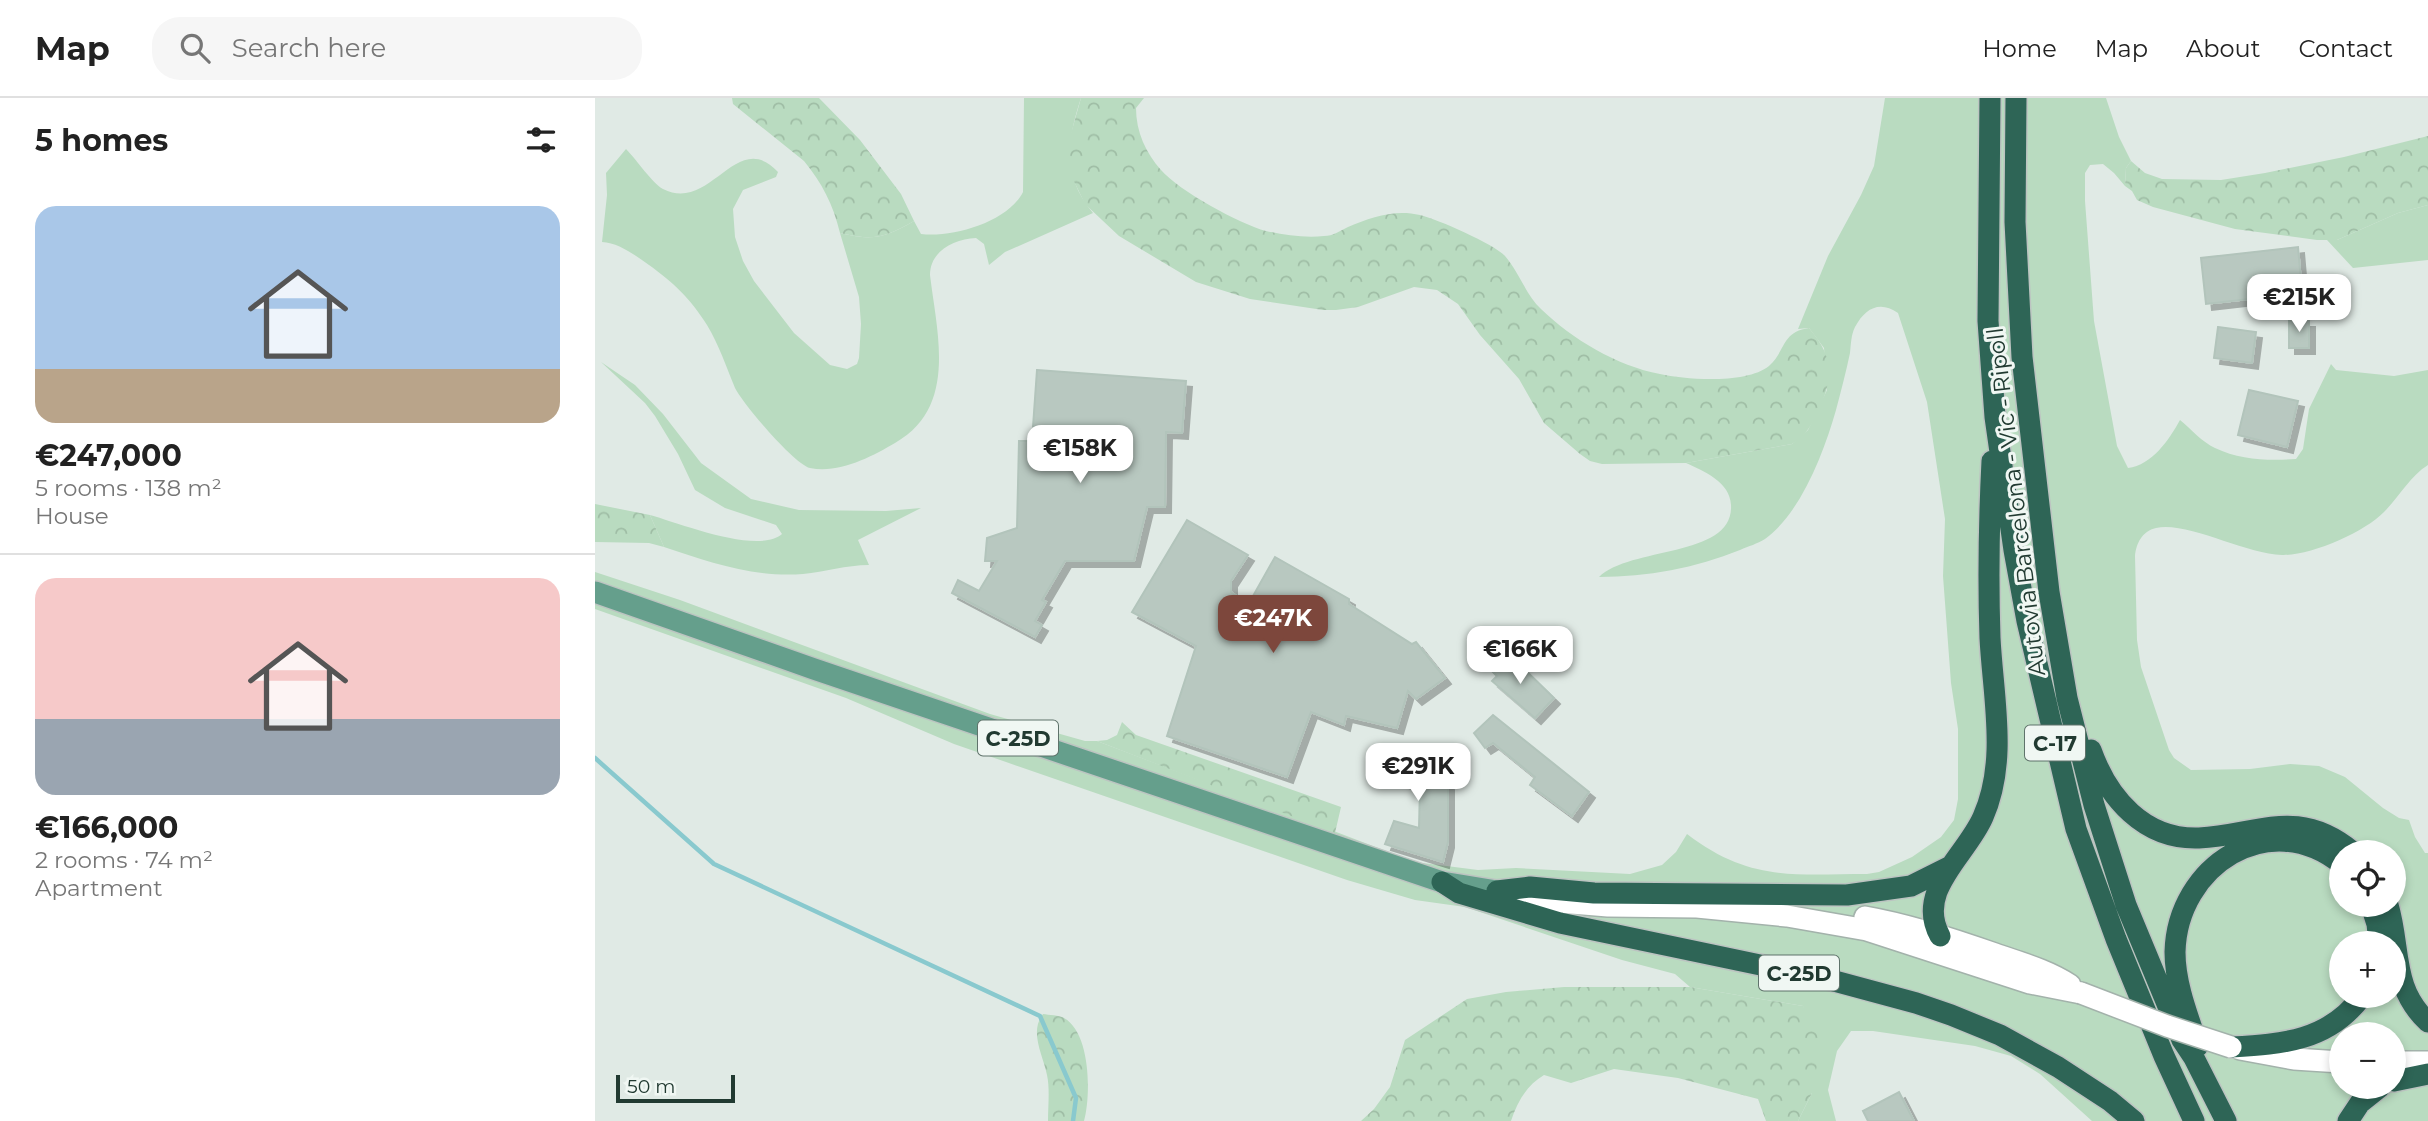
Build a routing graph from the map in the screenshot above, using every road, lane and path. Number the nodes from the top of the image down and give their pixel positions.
1 (1990, 98) edge
2 (2016, 98) edge
3 (1995, 417) junction
4 (595, 592) edge
5 (2067, 698) junction
6 (2333, 840) edge
7 (2329, 856) edge
8 (1954, 864) junction
9 (1442, 882) junction
10 (1497, 891) junction
11 (1697, 907) junction
12 (2391, 917) edge
13 (1940, 936) junction
14 (2074, 991) junction
15 (2353, 1008) edge
16 (2428, 1022) edge
17 (2231, 1047) junction
18 (2194, 1058) junction
19 (2329, 1061) edge
20 (2406, 1062) edge
21 (2428, 1062) edge
22 (2428, 1074) edge
23 (2406, 1079) edge
24 (2365, 1099) edge
25 (2134, 1121) edge
26 (2194, 1121) edge
27 (2226, 1121) edge
28 (2348, 1121) edge

1 - 3 highway, Autovia Barcelona - Vic - Ripoll / C-17
2 - 5 highway, Autovia Barcelona - Vic - Ripoll / C-17
3 - 8 highway
3 - 26 highway, Autovia Barcelona - Vic - Ripoll / C-17
4 - 9 main road, C-25D
5 - 6 highway
5 - 18 highway, Autovia Barcelona - Vic - Ripoll / C-17
7 - 18 highway
8 - 10 highway
8 - 13 highway
9 - 10 main road, C-25D
9 - 25 highway, C-25D
10 - 11 street
11 - 13 street
11 - 14 street
12 - 16 highway
13 - 14 street
14 - 17 street, bridge
15 - 17 highway
17 - 19 street
18 - 27 highway, Autovia Barcelona - Vic - Ripoll / C-17
20 - 21 street
22 - 23 highway
24 - 28 highway

